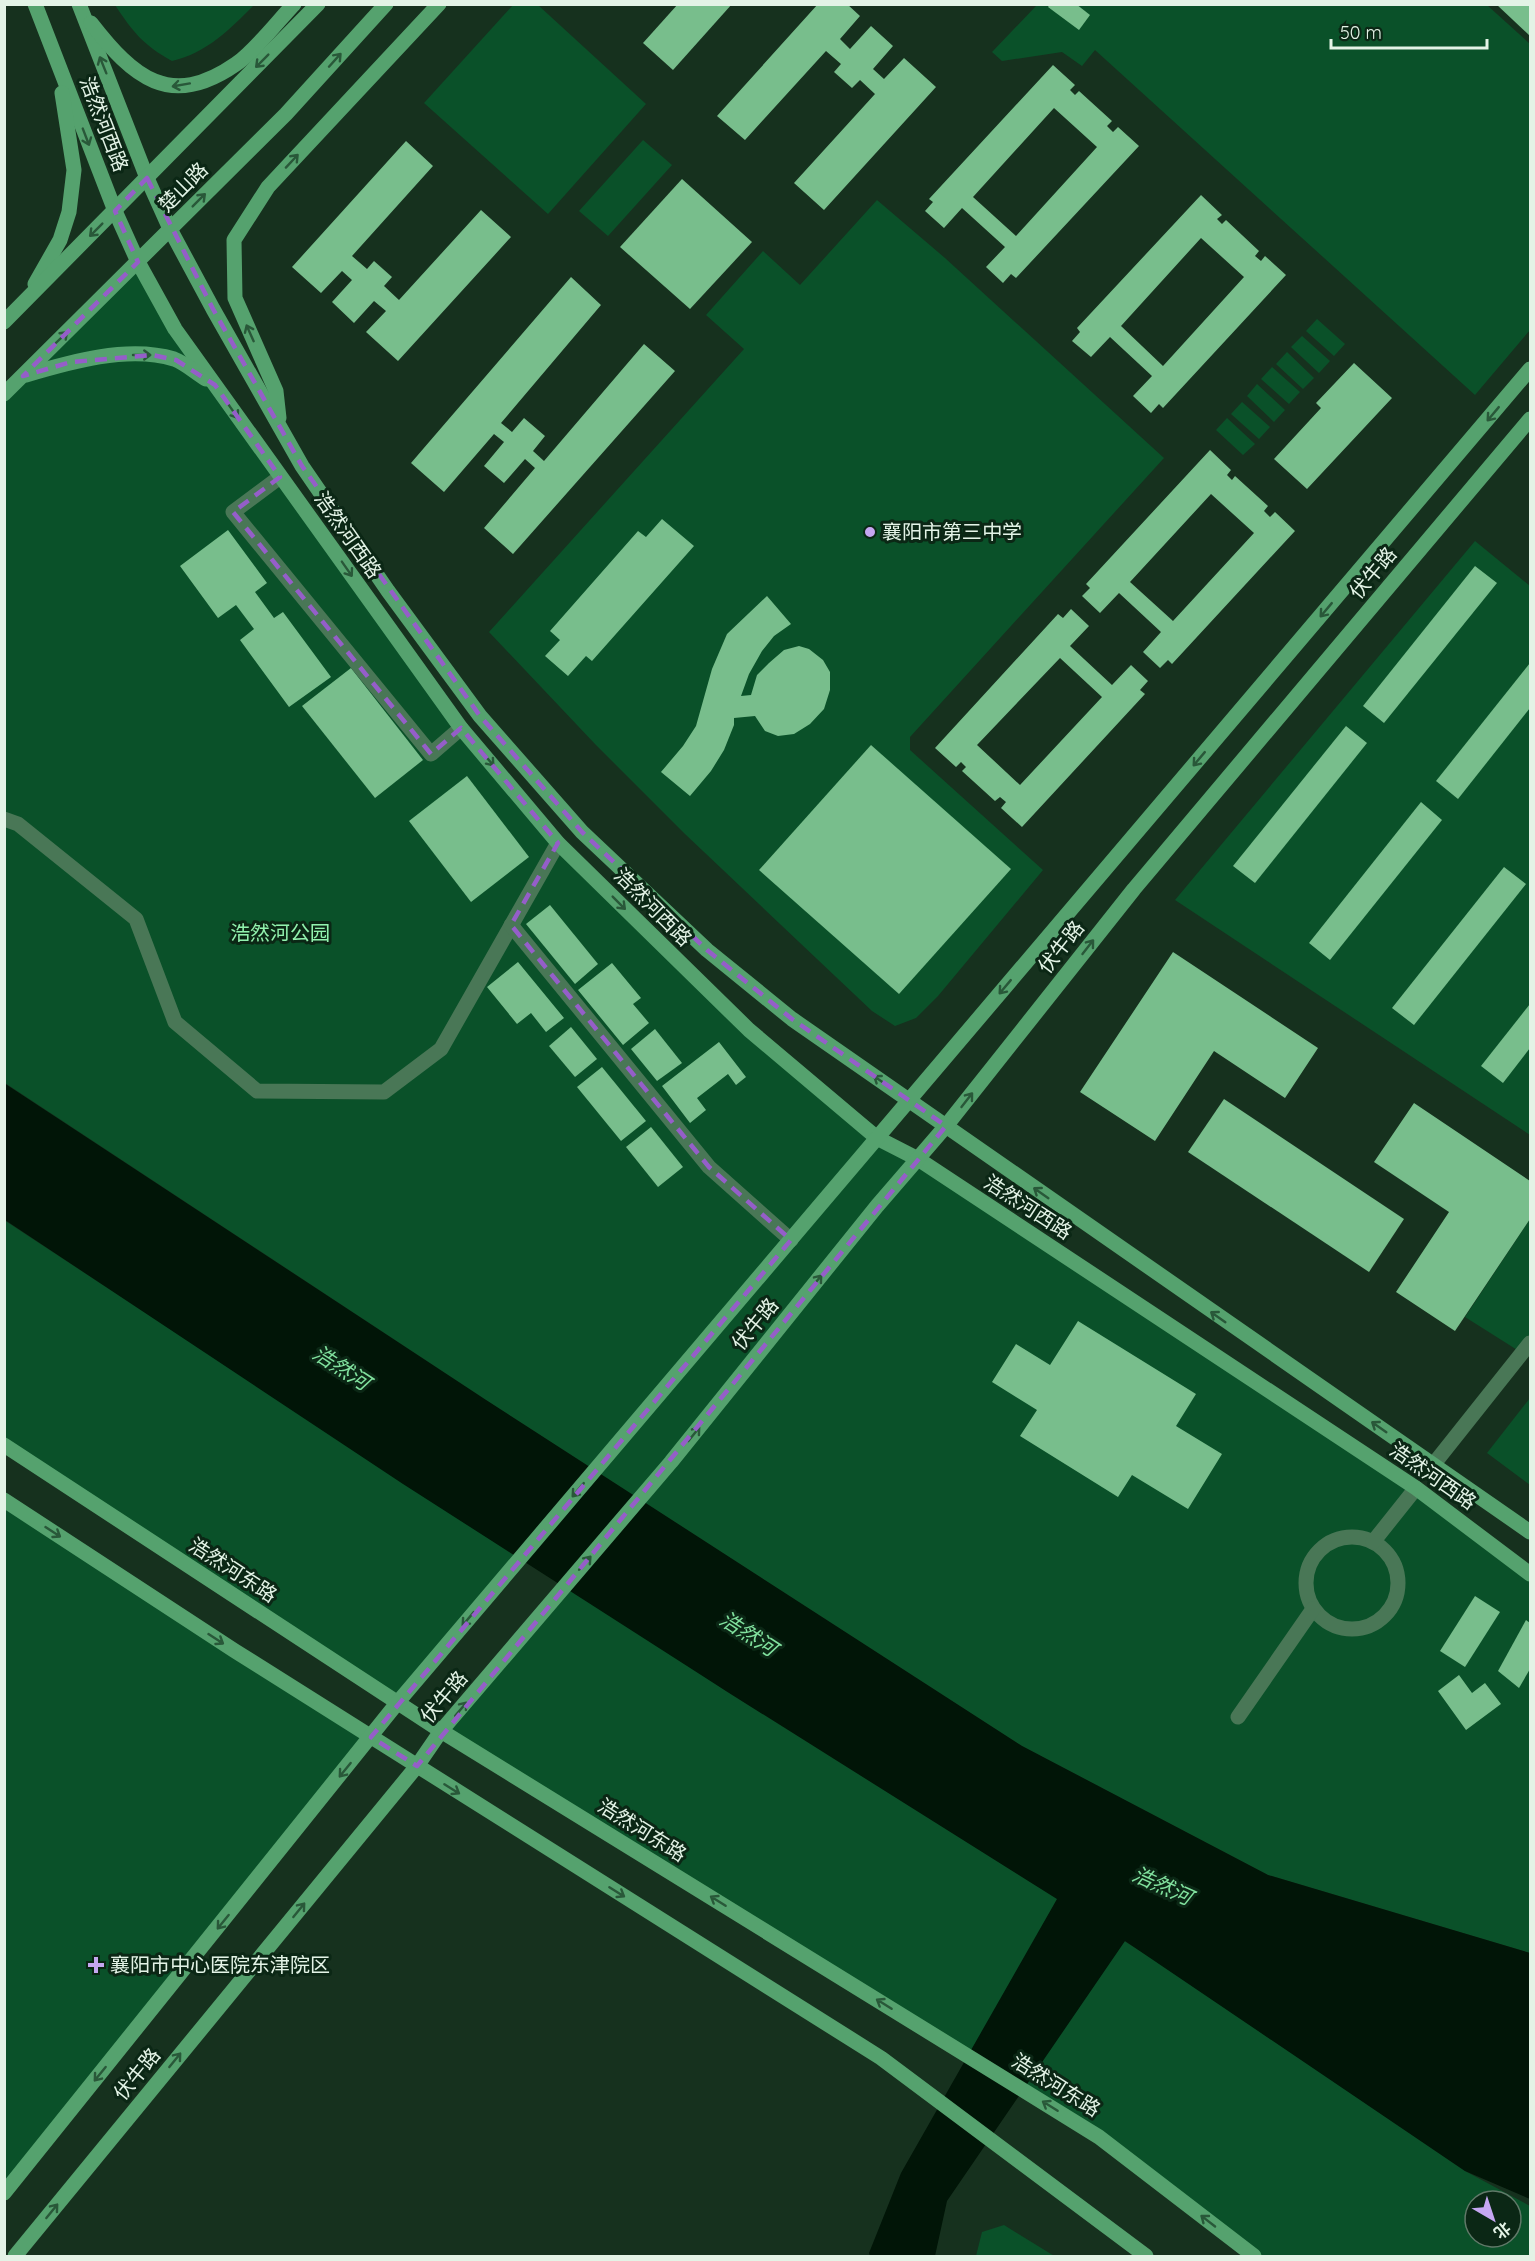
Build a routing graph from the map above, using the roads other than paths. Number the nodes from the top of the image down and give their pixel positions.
1 (34, 4) edge
2 (294, 4) edge
3 (318, 4) edge
4 (386, 4) edge
5 (439, 4) edge
6 (79, 6) edge
7 (58, 66) junction
8 (147, 178) junction
9 (115, 211) junction
10 (170, 229) junction
11 (138, 262) junction
12 (23, 303) junction
13 (4, 322) edge
14 (1530, 369) edge
15 (23, 376) junction
16 (215, 385) junction
17 (4, 394) edge
18 (1530, 419) edge
19 (280, 427) junction
20 (280, 477) junction
21 (461, 728) junction
22 (4, 819) edge
23 (558, 843) junction
24 (510, 925) junction
25 (909, 1100) junction
26 (946, 1126) junction
27 (877, 1138) junction
28 (918, 1159) junction
29 (791, 1240) junction
30 (1530, 1343) edge
31 (4, 1445) edge
32 (1433, 1465) junction
33 (1416, 1488) junction
34 (4, 1500) edge
35 (1530, 1532) edge
36 (1373, 1542) junction
37 (1530, 1574) edge
38 (1313, 1609) junction
39 (398, 1702) junction
40 (1238, 1717) dead end
41 (441, 1731) junction
42 (371, 1737) junction
43 (417, 1766) junction
44 (4, 2193) edge
45 (15, 2256) edge
46 (1146, 2256) edge
47 (1254, 2256) edge

1 - 7 street, 浩然河西路
2 -> 6 street
3 -> 8 street, 楚山路
10 -> 4 street, 楚山路
19 -> 5 street
8 -> 6 street, 浩然河西路
7 -> 9 street, 浩然河西路
7 - 12 street
8 - 9 street, 楚山路
8 - 10 street, 浩然河西路
9 - 11 street, 浩然河西路
9 -> 12 street, 楚山路
10 - 11 street, 楚山路
10 - 19 street, 浩然河西路
15 -> 11 street, 楚山路
11 - 16 street, 浩然河西路
12 - 13 street, 楚山路
14 -> 25 street
15 -> 16 street
15 - 17 street, 楚山路
16 -> 20 street, 浩然河西路
26 -> 18 street, 伏牛路
25 -> 19 street, 浩然河西路
20 -> 21 street, 浩然河西路
20 - 21 street
21 -> 23 street, 浩然河西路
22 - 24 street
23 - 24 street
23 -> 27 street, 浩然河西路
24 - 29 street
25 - 26 street, 浩然河西路
25 - 27 street
26 - 28 street, 伏牛路
32 -> 26 street, 浩然河西路
27 - 28 street, 浩然河西路
27 - 29 street
28 - 33 street, 浩然河西路
41 -> 28 street, 伏牛路
29 -> 39 street
30 - 32 street
31 - 39 street, 浩然河东路
32 - 35 street, 浩然河西路
33 - 36 street
33 - 37 street, 浩然河西路
34 -> 42 street
36 - 38 street
36 - 38 street
38 - 40 street
39 - 41 street, 浩然河东路
39 - 42 street
41 - 43 street, 伏牛路
47 -> 41 street, 浩然河东路
42 - 43 street
42 -> 44 street
45 -> 43 street, 伏牛路
43 -> 46 street

